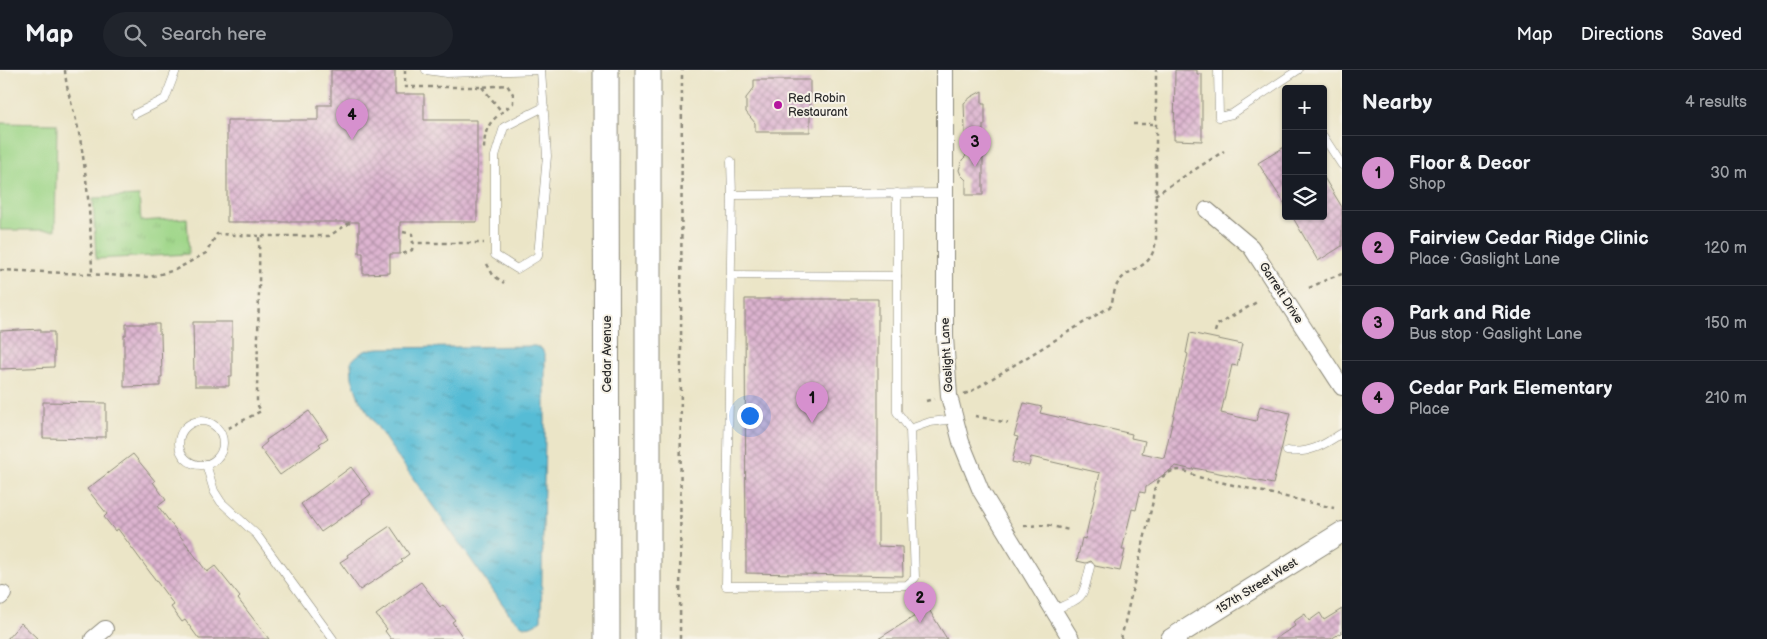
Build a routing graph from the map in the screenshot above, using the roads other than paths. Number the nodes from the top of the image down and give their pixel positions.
1 (176, 70) edge
2 (426, 70) edge
3 (541, 70) edge
4 (606, 70) edge
5 (945, 70) edge
6 (1218, 70) edge
7 (1298, 70) edge
8 (647, 77) edge
9 (544, 107) junction
10 (135, 114) dead end
11 (1327, 142) edge
12 (731, 161) dead end
13 (1342, 165) edge
14 (945, 193) junction
15 (897, 194) junction
16 (732, 195) junction
17 (1207, 210) dead end
18 (731, 274) junction
19 (897, 276) junction
20 (1342, 387) edge
21 (955, 419) junction
22 (910, 429) junction
23 (1342, 433) edge
24 (1287, 451) dead end
25 (206, 464) junction
26 (1342, 532) edge
27 (1090, 566) dead end
28 (1053, 610) junction
29 (333, 639) edge
30 (607, 639) edge
31 (648, 639) edge
32 (1071, 639) edge
33 (1171, 639) edge

1 - 10 lane
2 - 3 lane
3 - 9 lane
4 - 30 main road, Cedar Avenue
5 - 14 street, Gaslight Lane
6 - 7 lane
8 - 31 main road
9 - 9 lane
11 - 13 lane
12 - 16 lane
14 - 15 lane
14 - 21 street, Gaslight Lane
15 - 16 lane
15 - 19 lane
16 - 18 lane
17 - 20 street, Garrett Drive
18 - 19 lane
18 - 22 lane
19 - 22 lane
21 - 22 lane
21 - 28 street, Gaslight Lane
23 - 24 lane
25 - 25 lane
25 - 29 lane
26 - 33 street, 157th Street West
27 - 28 lane
28 - 32 street, Gaslight Lane

